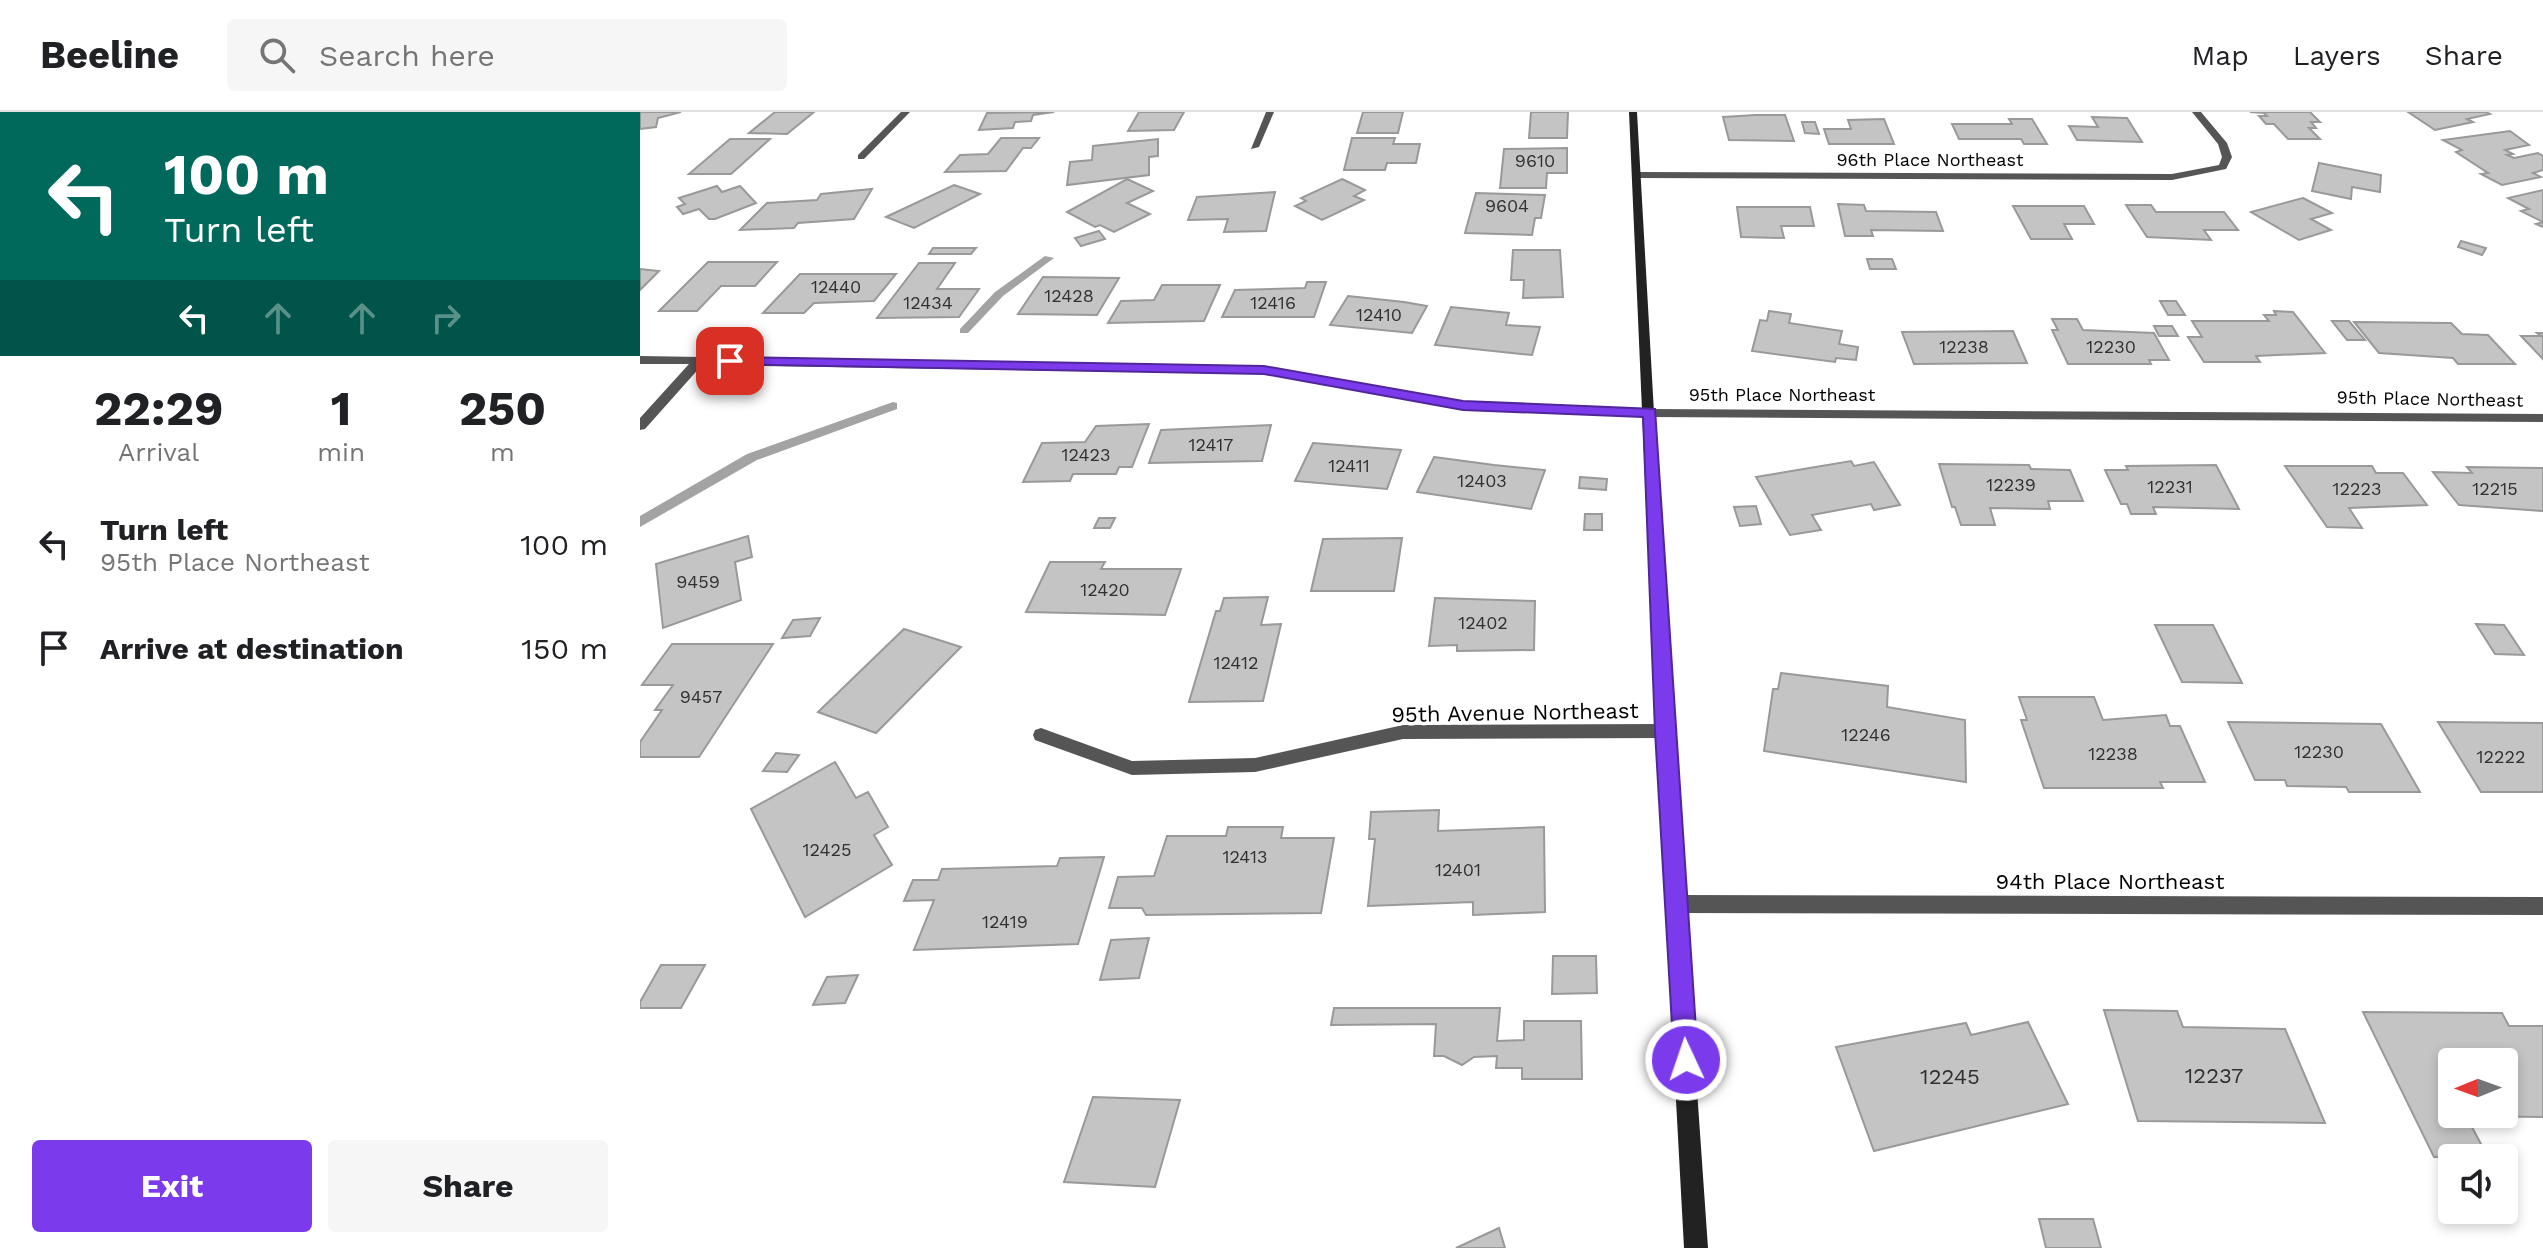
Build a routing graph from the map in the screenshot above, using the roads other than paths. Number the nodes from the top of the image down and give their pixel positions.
1 (906, 112) edge
2 (1270, 112) edge
3 (1633, 112) edge
4 (2196, 112) edge
5 (1254, 147) dead end
6 (861, 157) dead end
7 (1637, 175) junction
8 (640, 360) edge
9 (699, 361) junction
10 (1650, 413) junction
11 (2543, 418) edge
12 (640, 426) edge
13 (1664, 731) junction
14 (1041, 735) dead end
15 (1677, 904) junction
16 (2543, 906) edge
17 (1696, 1248) edge

1 - 6 street
2 - 5 street
3 - 7 street
4 - 7 street, 96th Place Northeast
7 - 10 street
8 - 9 street, 95th Place Northeast
9 - 10 street, 95th Place Northeast
9 - 12 street
10 - 11 street, 95th Place Northeast
10 - 13 street
13 - 14 street, 95th Avenue Northeast
13 - 15 street
15 - 16 street, 94th Place Northeast
15 - 17 street

